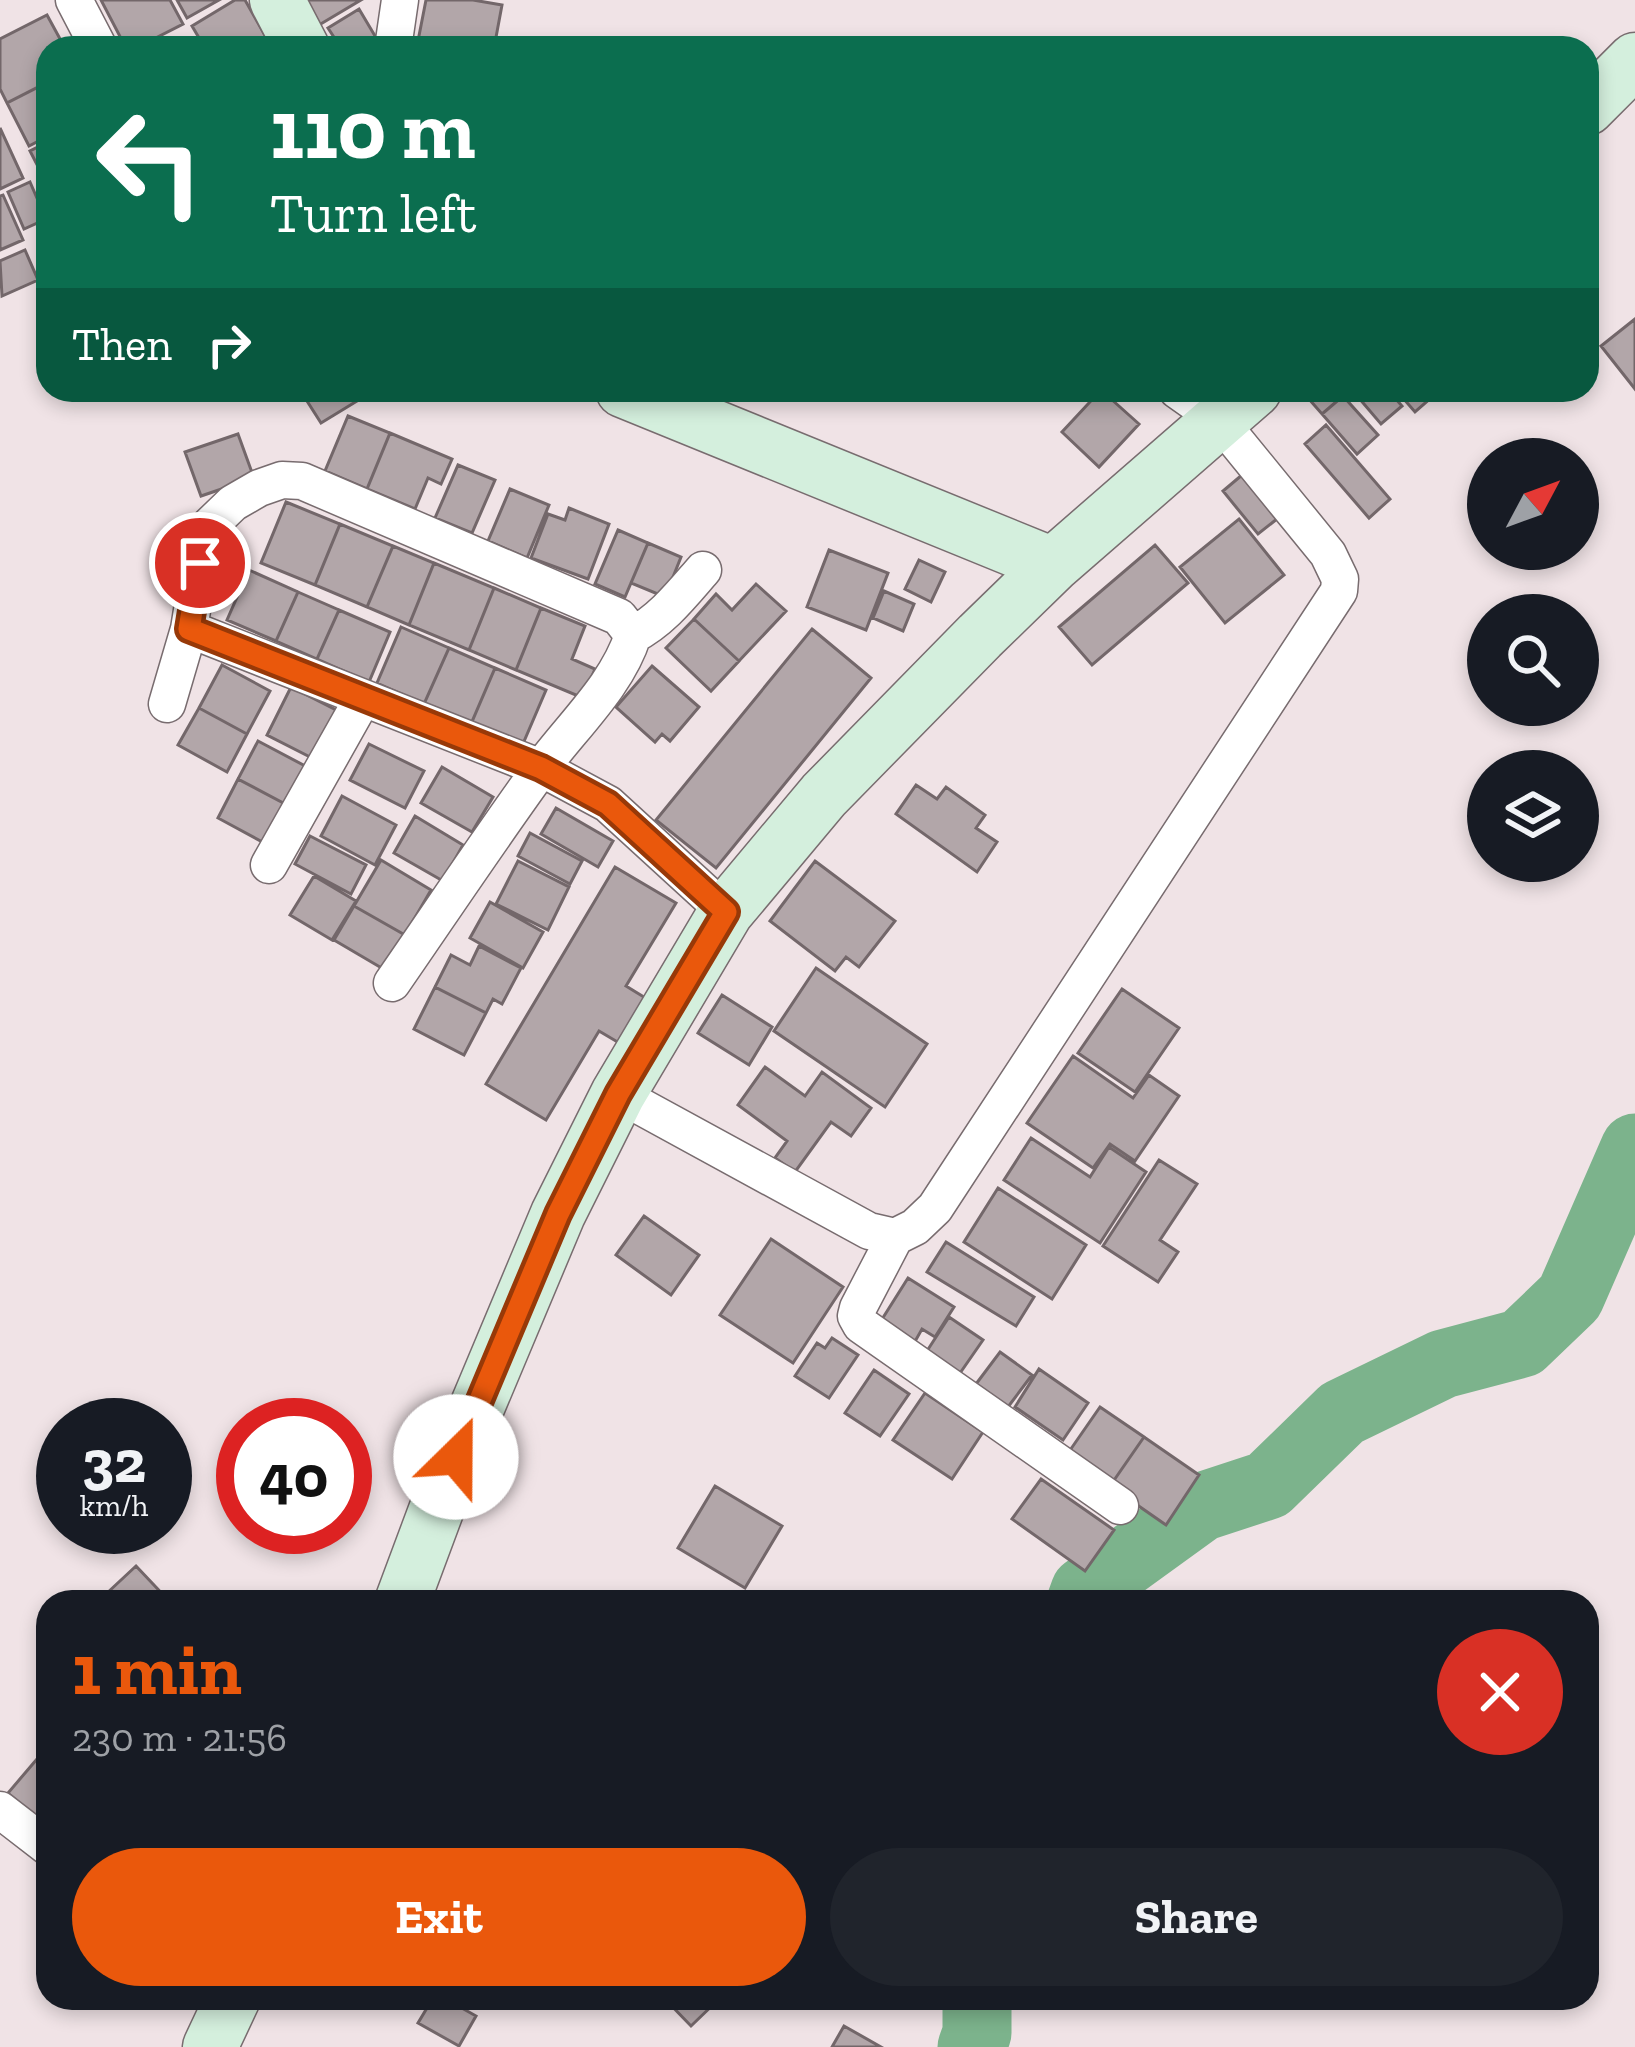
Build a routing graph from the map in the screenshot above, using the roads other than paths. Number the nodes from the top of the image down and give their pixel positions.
1 (74, 0) edge
2 (277, 0) edge
3 (400, 0) edge
4 (92, 36) edge
5 (296, 36) edge
6 (395, 36) edge
7 (1635, 60) edge
8 (1599, 96) edge
9 (652, 402) edge
10 (1214, 402) edge
11 (1217, 402) edge
12 (1053, 566) junction
13 (703, 570) dead end
14 (189, 629) junction
15 (633, 635) junction
16 (363, 698) junction
17 (167, 704) dead end
18 (541, 768) junction
19 (268, 865) dead end
20 (726, 912) junction
21 (392, 983) dead end
22 (618, 1094) junction
23 (895, 1237) junction
24 (1120, 1506) dead end
25 (406, 1590) edge
26 (0, 1810) edge
27 (36, 1837) edge
28 (227, 2010) edge
29 (210, 2047) edge

1 - 4 street
2 - 5 street
3 - 6 street
7 - 8 street
9 - 12 street
10 - 12 street
11 - 23 street
12 - 20 street
13 - 15 street
14 - 15 street
14 - 16 street
14 - 17 street
15 - 18 street
16 - 18 street
16 - 19 street
18 - 20 street
18 - 21 street
20 - 22 street
22 - 23 street
22 - 25 street
23 - 24 street
26 - 27 street
28 - 29 street

